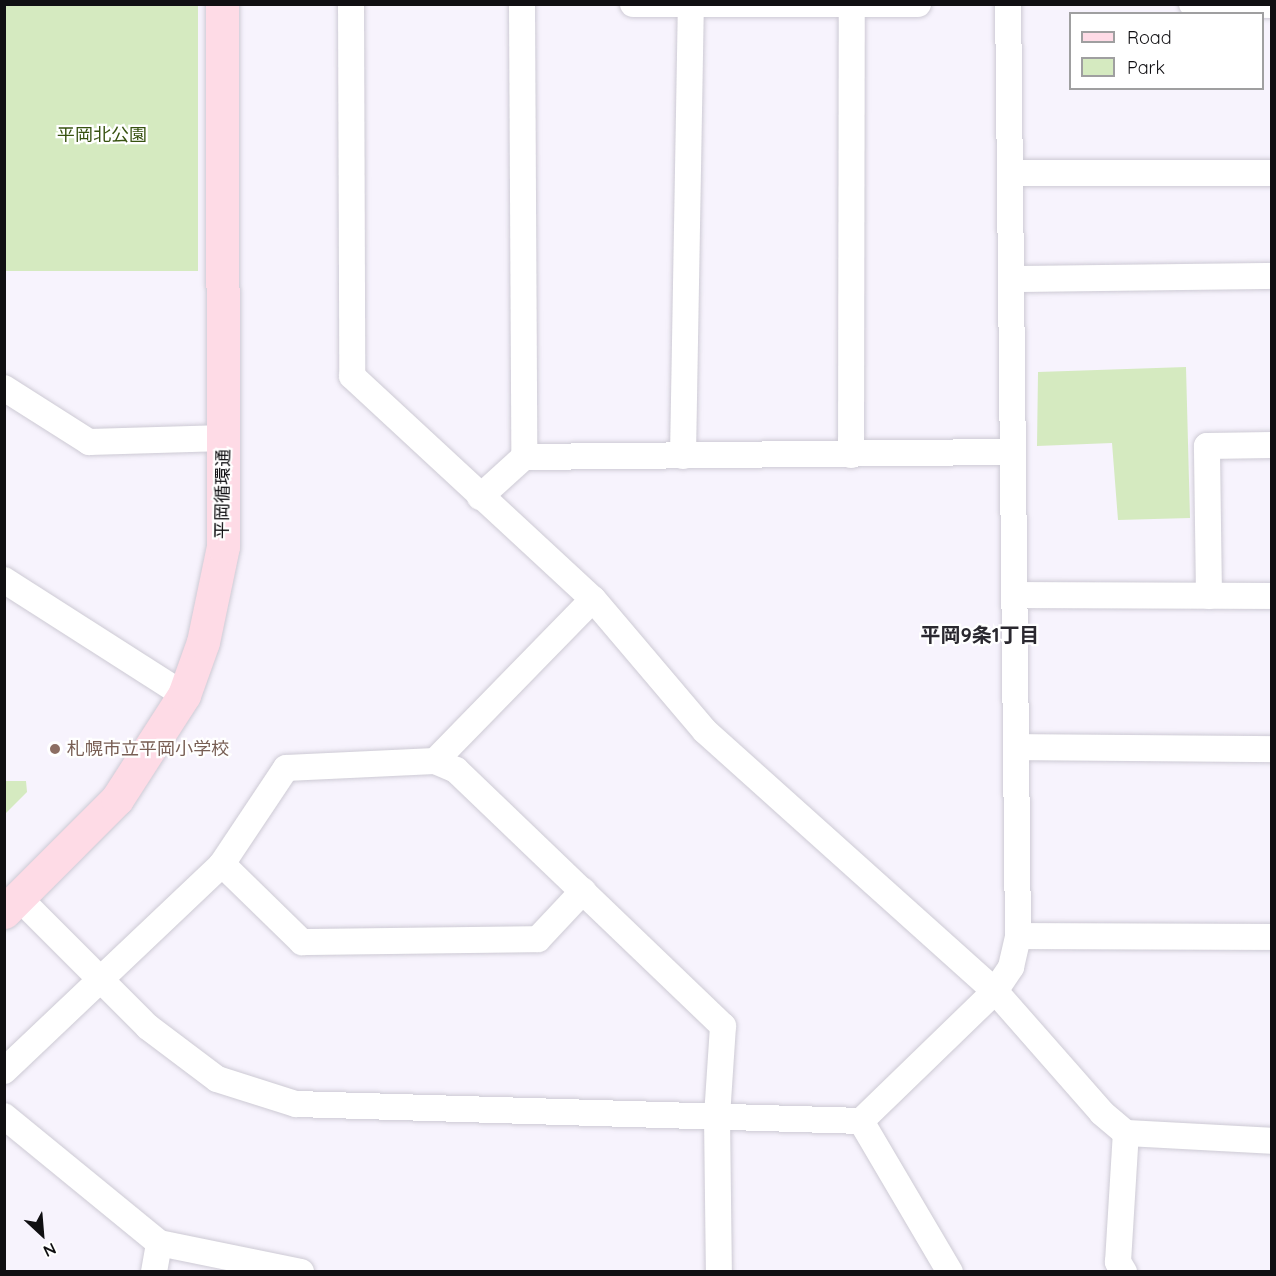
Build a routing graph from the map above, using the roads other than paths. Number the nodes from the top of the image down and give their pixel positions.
1 (222, 4) edge
2 (351, 4) edge
3 (522, 4) edge
4 (633, 4) edge
5 (918, 4) edge
6 (1008, 4) edge
7 (1192, 4) edge
8 (690, 5) edge
9 (852, 6) junction
10 (1272, 6) edge
11 (1012, 173) junction
12 (1272, 173) edge
13 (1272, 276) edge
14 (1013, 279) junction
15 (4, 388) edge
16 (225, 438) junction
17 (1272, 445) edge
18 (1012, 452) junction
19 (851, 455) junction
20 (683, 456) junction
21 (524, 457) junction
22 (480, 497) junction
23 (4, 580) edge
24 (1014, 595) junction
25 (1209, 596) junction
26 (1272, 596) edge
27 (593, 599) junction
28 (184, 695) junction
29 (1018, 747) junction
30 (1272, 749) edge
31 (435, 761) junction
32 (222, 864) junction
33 (583, 891) junction
34 (12, 905) edge
35 (1018, 936) junction
36 (1272, 937) edge
37 (100, 978) junction
38 (995, 991) junction
39 (4, 1071) edge
40 (4, 1116) edge
41 (717, 1117) junction
42 (861, 1121) junction
43 (1126, 1133) junction
44 (1272, 1141) edge
45 (159, 1243) junction
46 (154, 1272) edge
47 (301, 1272) edge
48 (719, 1272) edge
49 (950, 1272) edge
50 (1124, 1272) edge

1 - 16 street, 平岡循環通
2 - 22 street
3 - 21 street
4 - 8 street
5 - 9 street
6 - 11 street
7 - 10 street
8 - 9 street
8 - 20 street
9 - 19 street
11 - 12 street
11 - 14 street
13 - 14 street
14 - 18 street
15 - 16 street
16 - 28 street, 平岡循環通
17 - 25 street
18 - 19 street
18 - 24 street
19 - 20 street
20 - 21 street
21 - 22 street
22 - 27 street
23 - 28 street
24 - 25 street
24 - 29 street
25 - 26 street
27 - 31 street
27 - 38 street
28 - 34 street, 平岡循環通
29 - 30 street
29 - 35 street
31 - 32 street
31 - 33 street
32 - 33 street
32 - 37 street
33 - 41 street
34 - 37 street
35 - 36 street
35 - 38 street
37 - 39 street
37 - 41 street
38 - 42 street
38 - 43 street
40 - 45 street
41 - 42 street
41 - 48 street
42 - 49 street
43 - 44 street
43 - 50 street
45 - 46 street
45 - 47 street

